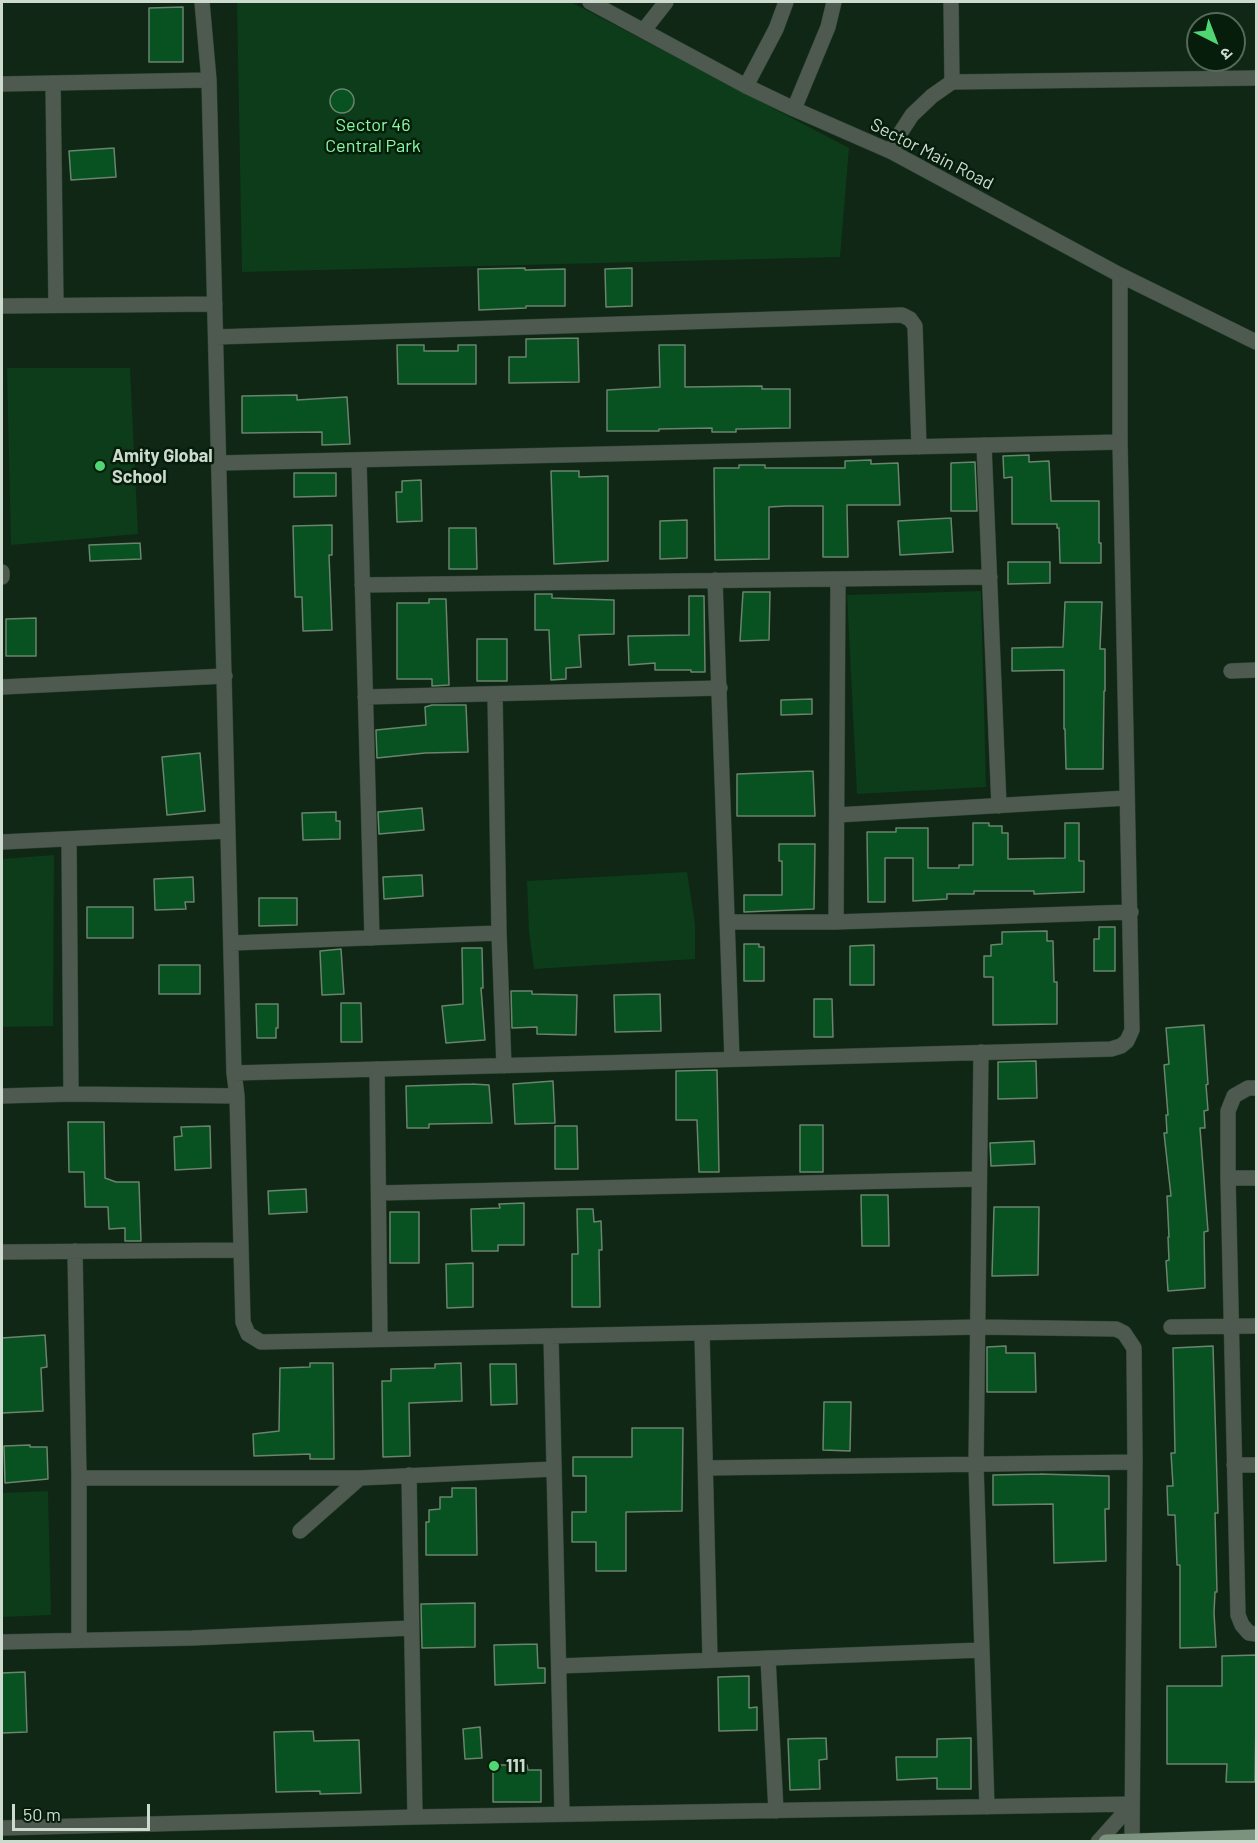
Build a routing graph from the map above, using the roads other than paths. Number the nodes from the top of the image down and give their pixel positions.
1 (202, 2) edge
2 (590, 2) edge
3 (666, 2) edge
4 (786, 2) edge
5 (834, 2) edge
6 (951, 2) edge
7 (644, 30) junction
8 (1257, 78) edge
9 (209, 80) junction
10 (952, 82) junction
11 (53, 83) junction
12 (2, 84) edge
13 (746, 86) junction
14 (794, 110) junction
15 (892, 152) junction
16 (1120, 275) junction
17 (56, 304) junction
18 (216, 304) junction
19 (2, 306) edge
20 (216, 336) junction
21 (1257, 342) edge
22 (1120, 442) junction
23 (984, 446) junction
24 (919, 447) junction
25 (359, 460) junction
26 (220, 463) junction
27 (2, 572) edge
28 (2, 577) edge
29 (990, 577) junction
30 (838, 579) junction
31 (715, 580) junction
32 (362, 585) junction
33 (1257, 670) edge
34 (1231, 671) dead end
35 (225, 676) junction
36 (2, 687) edge
37 (720, 688) junction
38 (495, 694) junction
39 (365, 697) junction
40 (1126, 798) junction
41 (999, 806) junction
42 (837, 815) junction
43 (228, 831) junction
44 (69, 839) junction
45 (2, 842) edge
46 (1131, 912) junction
47 (728, 922) junction
48 (836, 922) junction
49 (499, 933) junction
50 (372, 938) junction
51 (232, 943) junction
52 (981, 1052) junction
53 (732, 1059) junction
54 (504, 1066) junction
55 (376, 1069) junction
56 (234, 1073) junction
57 (1257, 1088) edge
58 (71, 1094) junction
59 (2, 1096) edge
60 (237, 1096) junction
61 (1228, 1178) junction
62 (1257, 1178) edge
63 (979, 1179) junction
64 (379, 1193) junction
65 (240, 1250) junction
66 (75, 1251) junction
67 (2, 1252) edge
68 (1232, 1326) junction
69 (1257, 1326) edge
70 (978, 1327) junction
71 (1171, 1327) dead end
72 (702, 1333) junction
73 (551, 1336) junction
74 (380, 1340) junction
75 (1135, 1462) junction
76 (976, 1465) junction
77 (1234, 1465) junction
78 (1257, 1465) edge
79 (706, 1468) junction
80 (554, 1469) junction
81 (409, 1475) junction
82 (79, 1478) junction
83 (360, 1478) junction
84 (300, 1532) dead end
85 (411, 1628) junction
86 (1257, 1634) edge
87 (79, 1639) junction
88 (2, 1642) edge
89 (982, 1650) junction
90 (768, 1658) junction
91 (710, 1659) junction
92 (559, 1666) junction
93 (1132, 1804) junction
94 (987, 1807) junction
95 (776, 1810) junction
96 (562, 1814) junction
97 (415, 1817) junction
98 (2, 1828) edge
99 (1257, 1837) edge
100 (1132, 1841) edge
101 (1098, 1842) edge
102 (1106, 1842) edge

1 - 9 street
2 - 7 street, Sector Main Road
3 - 7 street
4 - 13 street
5 - 14 street
6 - 10 street
7 - 13 street, Sector Main Road
8 - 10 street
9 - 11 street
9 - 18 street
10 - 15 street
11 - 12 street
11 - 17 street
13 - 14 street, Sector Main Road
14 - 15 street, Sector Main Road
15 - 16 street, Sector Main Road
16 - 21 street, Sector Main Road
16 - 22 street
17 - 18 street
17 - 19 street
18 - 20 street
20 - 24 street
20 - 26 street
22 - 23 street
22 - 40 street
23 - 24 street
23 - 29 street
24 - 25 street
25 - 26 street
25 - 32 street
26 - 35 street
27 - 28 street
29 - 30 street
29 - 41 street
30 - 31 street
30 - 42 street
31 - 32 street
31 - 37 street
32 - 39 street
33 - 34 street
35 - 36 street
35 - 43 street
37 - 38 street
37 - 47 street
38 - 39 street
38 - 49 street
39 - 50 street
40 - 41 street
40 - 46 street
41 - 42 street
42 - 48 street
43 - 44 street
43 - 51 street
44 - 45 street
44 - 58 street
46 - 48 street
46 - 52 street
47 - 48 street
47 - 53 street
49 - 50 street
49 - 54 street
50 - 51 street
51 - 56 street
52 - 53 street
52 - 63 street
53 - 54 street
54 - 55 street
55 - 56 street
55 - 64 street
56 - 60 street
57 - 61 street
58 - 59 street
58 - 60 street
60 - 65 street
61 - 62 street
61 - 68 street
63 - 64 street
63 - 70 street
64 - 74 street
65 - 66 street
65 - 74 street
66 - 67 street
66 - 82 street
68 - 69 street
68 - 71 street
68 - 77 street
70 - 72 street
70 - 75 street
70 - 76 street
72 - 73 street
72 - 79 street
73 - 74 street
73 - 80 street
75 - 76 street
75 - 93 street
76 - 79 street
76 - 89 street
77 - 78 street
77 - 86 street
79 - 91 street
80 - 81 street
80 - 92 street
81 - 83 street
81 - 85 street
82 - 83 street
82 - 87 street
83 - 84 street
85 - 87 street
85 - 97 street
87 - 88 street
89 - 90 street
89 - 94 street
90 - 91 street
90 - 95 street
91 - 92 street
92 - 96 street
93 - 94 street
93 - 100 street
93 - 101 street
94 - 95 street
95 - 96 street
96 - 97 street
97 - 98 street
99 - 100 main road
100 - 102 main road

